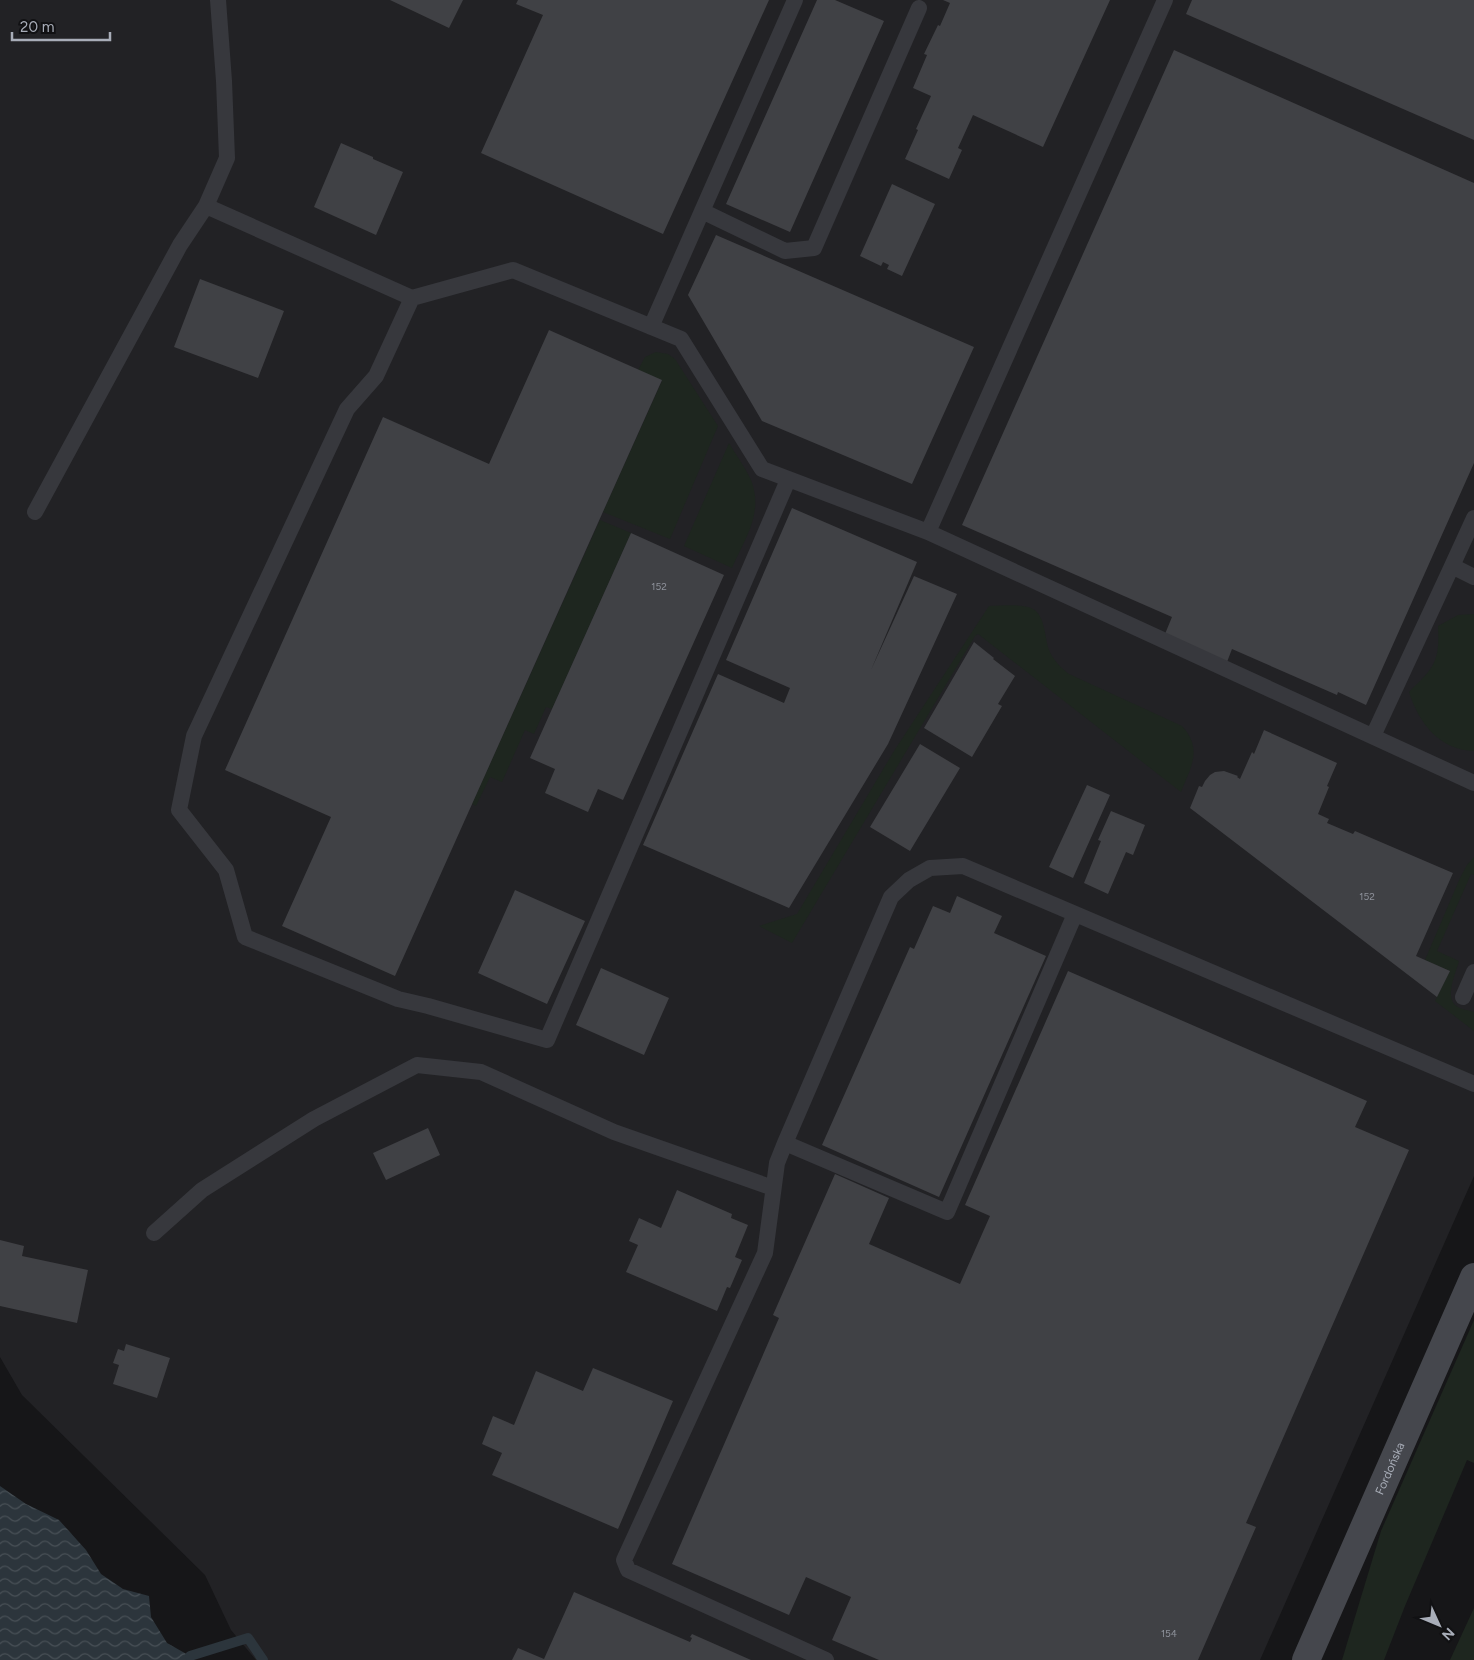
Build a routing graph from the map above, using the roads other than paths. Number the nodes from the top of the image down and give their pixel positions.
1 (218, 0) edge
2 (795, 0) edge
3 (1165, 0) edge
4 (919, 8) dead end
5 (206, 206) junction
6 (702, 211) junction
7 (412, 298) junction
8 (651, 327) junction
9 (788, 480) junction
10 (35, 512) dead end
11 (1474, 518) edge
12 (928, 532) junction
13 (1452, 566) junction
14 (1474, 577) edge
15 (1373, 736) junction
16 (1474, 783) edge
17 (1075, 914) junction
18 (1474, 972) edge
19 (1463, 997) dead end
20 (1474, 1084) edge
21 (785, 1143) junction
22 (773, 1188) junction
23 (154, 1233) dead end
24 (1474, 1277) edge
25 (826, 1660) edge
26 (1306, 1660) edge

1 - 5 lane
2 - 6 lane
3 - 12 lane
4 - 6 lane
5 - 7 lane
5 - 10 lane
6 - 8 lane
7 - 8 lane
7 - 9 lane
8 - 9 lane
9 - 12 lane
11 - 13 lane
12 - 15 lane
13 - 14 lane
13 - 15 lane
15 - 16 lane
17 - 20 lane
17 - 21 lane
17 - 21 lane
18 - 19 lane
21 - 22 lane
22 - 23 lane
22 - 25 lane
24 - 26 main road, Fordońska

